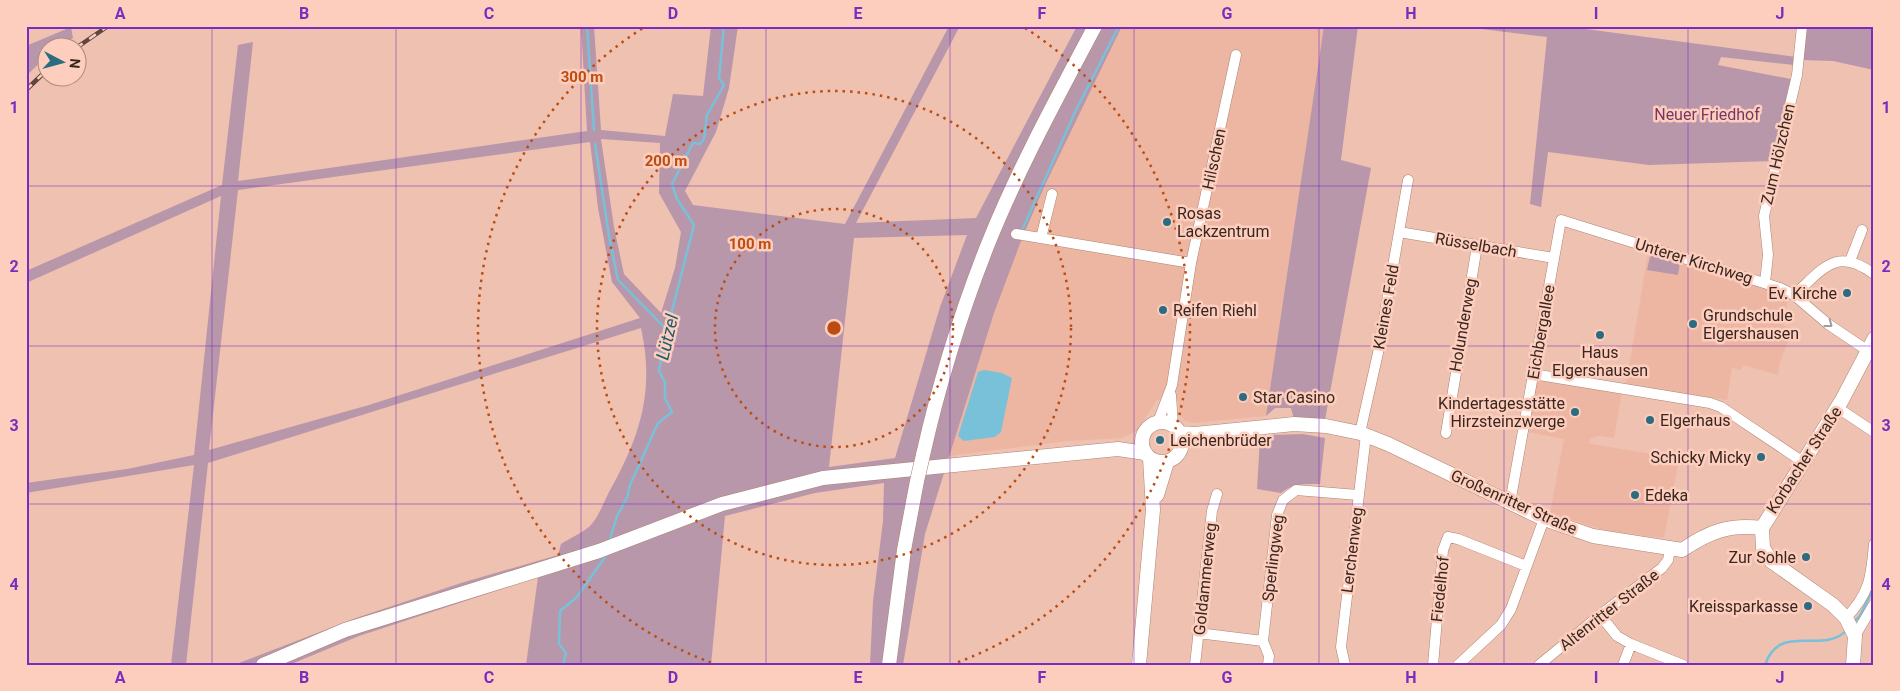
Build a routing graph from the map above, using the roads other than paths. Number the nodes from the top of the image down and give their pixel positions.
1 (1094, 26) edge
2 (1802, 26) edge
3 (1236, 55) dead end
4 (1408, 180) dead end
5 (1052, 194) dead end
6 (1561, 220) joint
7 (1862, 230) dead end
8 (1399, 232) junction
9 (1016, 234) dead end
10 (1041, 238) junction
11 (1477, 246) junction
12 (1554, 258) junction
13 (1850, 261) junction
14 (1191, 263) junction
15 (1874, 274) edge
16 (1765, 282) junction
17 (1794, 295) junction
18 (1872, 348) edge
19 (1533, 374) junction
20 (1171, 392) junction
21 (1838, 408) junction
22 (1158, 422) junction
23 (1268, 427) junction
24 (1176, 429) junction
25 (1874, 432) edge
26 (1446, 433) dead end
27 (1363, 434) junction
28 (1142, 437) junction
29 (1118, 449) junction
30 (1180, 450) junction
31 (1148, 456) junction
32 (1167, 462) junction
33 (1802, 462) junction
34 (1217, 494) dead end
35 (1358, 495) junction
36 (1510, 503) junction
37 (1153, 510) junction
38 (1544, 520) junction
39 (1762, 528) junction
40 (1874, 544) edge
41 (1676, 549) junction
42 (1526, 566) junction
43 (1874, 604) edge
44 (1600, 615) junction
45 (1846, 618) junction
46 (1198, 633) junction
47 (1855, 636) junction
48 (1263, 641) junction
49 (1631, 644) junction
50 (262, 665) edge
51 (889, 665) edge
52 (1139, 665) edge
53 (1195, 665) edge
54 (1268, 665) edge
55 (1345, 665) edge
56 (1433, 665) edge
57 (1458, 665) edge
58 (1539, 665) edge
59 (1623, 665) edge
60 (1683, 665) edge
61 (1853, 665) edge

1 - 51 street, bridge
2 - 16 street, Zum Hölzchen
3 - 14 street, Hilschen
4 - 8 street, Kleines Feld
5 - 10 street
6 - 12 street, Eichbergallee
6 - 16 street, Unterer Kirchweg
7 - 13 street
8 - 11 street, Rüsselbach
8 - 27 street, Kleines Feld
9 - 10 street
10 - 14 street
11 - 12 street, Rüsselbach
11 - 26 street, Holunderweg
12 - 19 street, Eichbergallee
13 - 15 street
13 - 17 street
14 - 20 street, Hilschen
16 - 17 street, Unterer Kirchweg
17 -> 18 street, Unterer Kirchweg
18 - 21 street, Korbacher Straße
19 - 33 street
19 - 36 street, Eichbergallee
20 - 22 street, Hilschen
20 - 24 street, Hilschen
21 - 25 street
21 - 33 street, Korbacher Straße
22 - 24 street
22 - 28 street
23 - 24 street, Großenritter Straße
23 - 27 street, Großenritter Straße
23 - 30 street, Großenritter Straße
24 - 30 street
27 - 35 street, Lerchenweg
27 - 36 street, Großenritter Straße
28 - 29 street
28 - 31 street
29 - 31 street
29 - 50 street
30 - 32 street
31 - 32 street
31 - 37 street
32 - 37 street
33 - 39 street, Korbacher Straße
34 - 46 street, Goldammerweg
35 - 48 street, Sperlingweg
35 - 55 street, Lerchenweg
36 - 38 street, Großenritter Straße
37 - 52 street
38 - 41 street, Großenritter Straße
38 - 42 street
39 - 41 street
39 - 45 street, Korbacher Straße
40 - 45 street
41 - 44 street, Altenritter Straße
42 - 56 street, Fiedelhof
42 - 57 street
43 - 47 street
44 - 49 street
44 - 58 street, Altenritter Straße
45 - 47 street, Korbacher Straße
46 - 48 street
46 - 53 street, Goldammerweg
47 - 61 street
48 - 54 street, Sperlingweg
49 - 59 street
49 - 60 street

